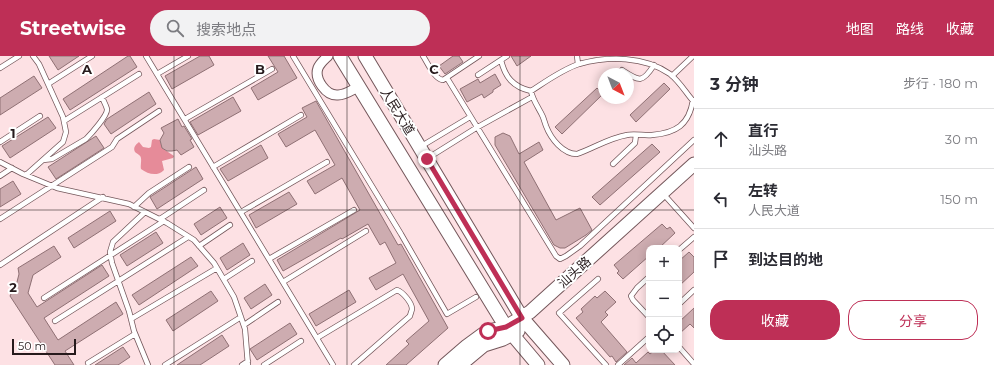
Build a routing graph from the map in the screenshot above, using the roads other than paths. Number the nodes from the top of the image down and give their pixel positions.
1 (19, 56) edge
2 (33, 56) edge
3 (92, 56) edge
4 (146, 56) edge
5 (188, 56) edge
6 (294, 56) edge
7 (328, 56) edge
8 (340, 56) edge
9 (365, 56) edge
10 (423, 56) edge
11 (479, 56) edge
12 (507, 56) edge
13 (577, 56) edge
14 (693, 56) edge
15 (501, 60) junction
16 (578, 64) junction
17 (654, 65) junction
18 (0, 68) edge
19 (272, 69) dead end
20 (138, 74) dead end
21 (157, 74) junction
22 (478, 75) dead end
23 (672, 76) junction
24 (634, 77) edge
25 (447, 78) junction
26 (48, 84) junction
27 (318, 87) junction
28 (358, 87) junction
29 (531, 91) junction
30 (102, 97) junction
31 (532, 97) junction
32 (693, 101) edge
33 (159, 111) dead end
34 (301, 115) dead end
35 (40, 116) dead end
36 (470, 117) junction
37 (184, 119) junction
38 (64, 121) junction
39 (476, 128) junction
40 (636, 135) junction
41 (694, 140) edge
42 (0, 142) edge
43 (420, 148) junction
44 (427, 159) junction
45 (43, 160) junction
46 (0, 162) edge
47 (326, 162) dead end
48 (613, 164) dead end
49 (694, 164) edge
50 (188, 167) dead end
51 (213, 167) junction
52 (12, 168) junction
53 (694, 173) edge
54 (26, 175) junction
55 (0, 176) edge
56 (53, 186) junction
57 (204, 190) dead end
58 (103, 198) junction
59 (667, 198) junction
60 (134, 207) junction
61 (354, 210) dead end
62 (144, 212) junction
63 (240, 212) junction
64 (0, 219) edge
65 (162, 220) junction
66 (230, 225) dead end
67 (694, 228) edge
68 (366, 231) dead end
69 (188, 236) junction
70 (694, 237) edge
71 (199, 246) junction
72 (682, 247) edge
73 (111, 255) junction
74 (269, 259) junction
75 (252, 261) dead end
76 (0, 265) edge
77 (217, 268) junction
78 (224, 279) junction
79 (598, 279) dead end
80 (118, 280) junction
81 (646, 280) edge
82 (283, 282) junction
83 (694, 290) edge
84 (476, 297) dead end
85 (44, 298) dead end
86 (682, 301) edge
87 (278, 302) dead end
88 (646, 314) edge
89 (241, 317) junction
90 (131, 320) junction
91 (55, 321) dead end
92 (524, 321) junction
93 (244, 325) junction
94 (509, 331) junction
95 (135, 334) junction
96 (317, 338) junction
97 (646, 340) edge
98 (300, 341) dead end
99 (682, 351) edge
100 (88, 363) dead end
101 (248, 363) edge
102 (694, 364) edge
103 (148, 365) edge
104 (165, 365) edge
105 (242, 365) edge
106 (264, 365) edge
107 (333, 365) edge
108 (354, 365) edge
109 (445, 365) edge
110 (460, 365) edge
111 (538, 365) edge
112 (563, 365) edge
113 (606, 365) edge
114 (618, 365) edge

1 - 18 lane
2 - 26 lane
3 - 26 lane
4 - 21 lane
5 - 21 lane
6 - 27 lane
7 - 27 street
8 - 28 main road, 人民大道
9 - 43 main road, 人民大道
10 - 25 lane
11 - 25 lane
12 - 15 lane
13 - 16 lane
14 - 23 lane
15 - 22 lane
15 - 29 lane
16 - 17 lane
16 - 29 lane
17 - 23 lane
17 - 24 lane
19 - 37 lane
20 - 30 lane
21 - 37 lane
23 - 32 lane
25 - 36 lane
26 - 38 lane
27 - 28 street
27 - 84 lane
28 - 94 main road, 人民大道
29 - 31 lane
30 - 38 lane
30 - 45 lane
31 - 39 lane
31 - 40 lane
32 - 40 lane
33 - 56 lane
34 - 51 lane
35 - 42 lane
36 - 39 lane
36 - 43 lane
37 - 51 lane
38 - 45 lane
39 - 41 lane
39 - 44 lane
40 - 48 lane
43 - 44 main road, 人民大道
44 - 92 main road, 人民大道
45 - 54 lane
46 - 52 lane
47 - 63 lane
49 - 92 main road, 汕头路
50 - 60 lane
51 - 63 lane
52 - 54 lane
52 - 55 lane
53 - 59 main road, 汕头路
54 - 56 lane
56 - 58 lane
56 - 64 lane
57 - 65 lane
58 - 60 lane
58 - 76 lane
59 - 67 lane
59 - 92 main road, 汕头路
60 - 62 lane
61 - 74 lane
62 - 65 lane
62 - 73 lane
63 - 74 lane
65 - 69 lane
65 - 73 lane
66 - 71 lane
68 - 82 lane
69 - 71 lane
69 - 80 lane
70 - 72 lane
71 - 77 lane
73 - 80 lane
73 - 85 lane
74 - 82 lane
75 - 78 lane
77 - 78 lane
77 - 90 lane
78 - 89 lane
79 - 113 lane
80 - 90 lane
80 - 91 lane
81 - 88 lane
82 - 96 lane
83 - 86 lane
87 - 93 lane
89 - 93 lane
89 - 104 lane
90 - 95 lane
92 - 94 main road, 汕头路
92 - 112 main road, 人民大道
93 - 101 lane
94 - 109 main road, 汕头路
94 - 110 main road, 汕头路
94 - 111 main road, 人民大道
95 - 100 lane
95 - 103 lane
96 - 107 lane
96 - 108 lane
97 - 114 lane
98 - 106 lane
99 - 102 lane
101 - 105 lane

